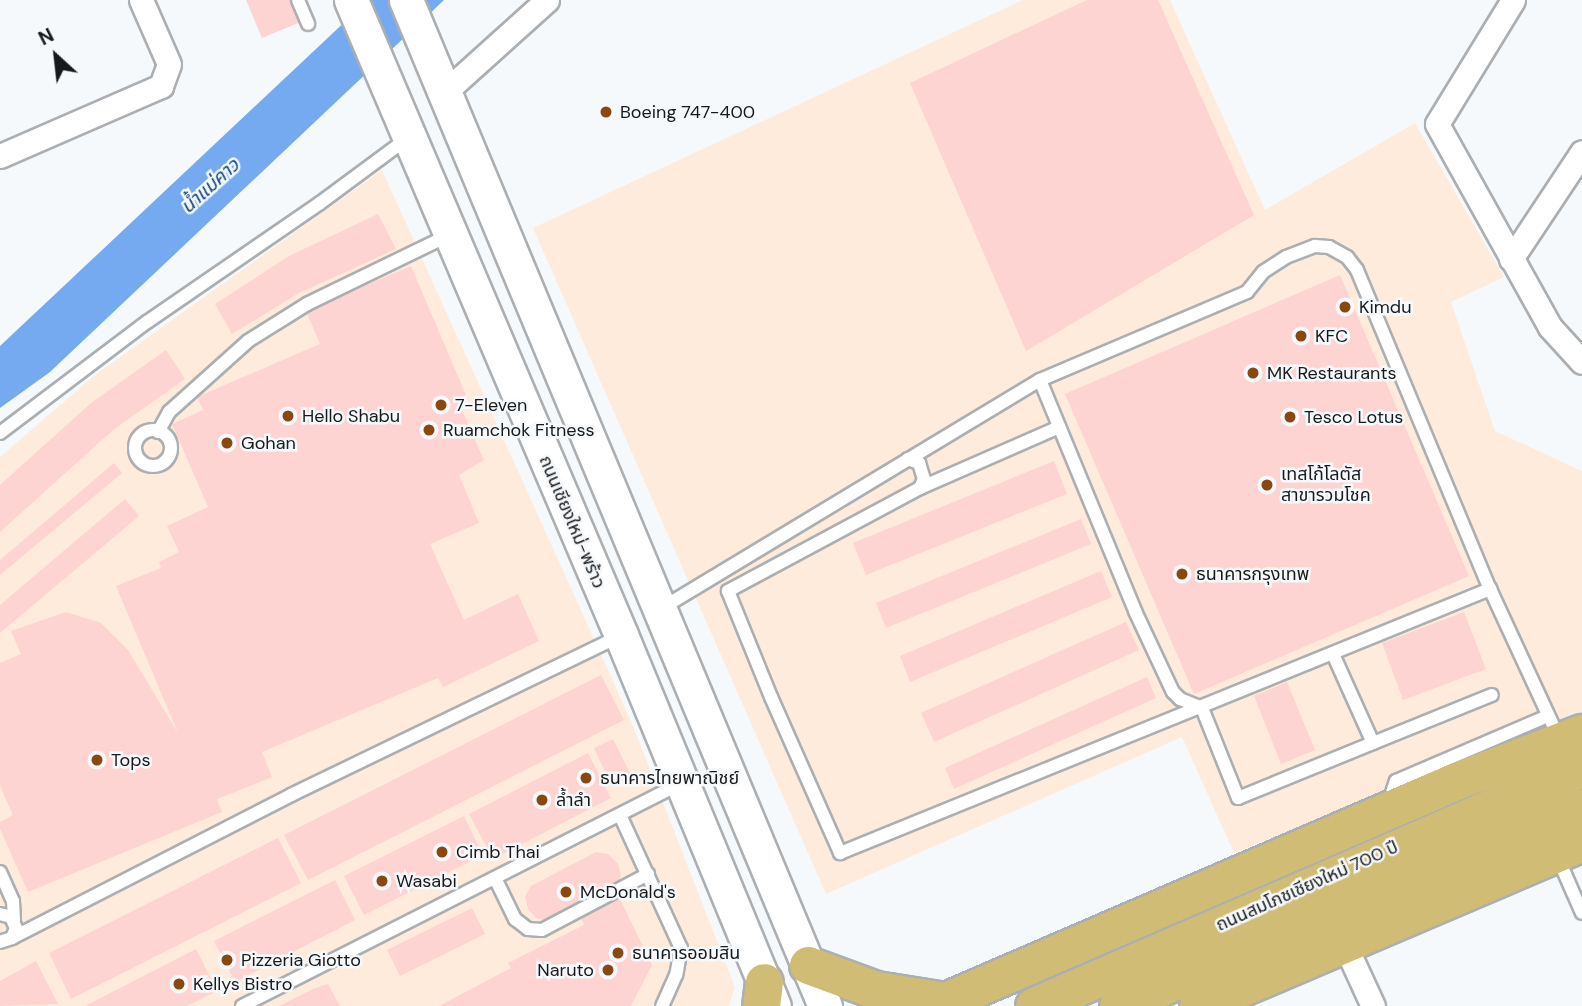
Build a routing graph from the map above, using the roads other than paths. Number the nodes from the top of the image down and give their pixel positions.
1 (141, 0) edge
2 (298, 0) edge
3 (351, 0) edge
4 (406, 0) edge
5 (547, 0) edge
6 (1513, 0) edge
7 (308, 24) dead end
8 (441, 79) junction
9 (409, 138) junction
10 (1582, 152) edge
11 (0, 156) edge
12 (449, 234) junction
13 (1511, 259) junction
14 (1582, 362) edge
15 (1040, 380) junction
16 (1059, 427) junction
17 (158, 432) dead end
18 (0, 433) edge
19 (908, 460) junction
20 (919, 488) junction
21 (1490, 589) junction
22 (661, 608) junction
23 (621, 635) junction
24 (1333, 654) junction
25 (1492, 695) dead end
26 (1202, 708) junction
27 (1563, 730) edge
28 (1373, 743) junction
29 (1582, 768) edge
30 (682, 783) junction
31 (1582, 808) edge
32 (620, 814) junction
33 (1569, 848) edge
34 (0, 872) edge
35 (648, 874) junction
36 (495, 878) junction
37 (1582, 913) edge
38 (0, 914) edge
39 (14, 920) junction
40 (4, 942) edge
41 (1344, 943) junction
42 (808, 965) junction
43 (1253, 995) edge
44 (767, 998) edge
45 (939, 1004) edge
46 (242, 1006) edge
47 (662, 1006) edge
48 (825, 1006) edge
49 (1034, 1006) edge
50 (1118, 1006) edge
51 (1198, 1006) edge
52 (1373, 1006) edge

1 - 11 street
2 - 7 lane
3 - 9 main road, ถนนเชียงใหม่-พร้าว
4 - 8 main road
5 - 8 street
6 - 13 street
8 - 22 main road
9 - 12 main road, ถนนเชียงใหม่-พร้าว
9 - 18 lane
10 - 13 street
12 - 17 lane
12 - 23 main road, ถนนเชียงใหม่-พร้าว
13 - 14 street
15 - 16 lane
15 - 19 lane
15 - 21 lane
16 - 20 lane
16 - 26 lane
19 - 20 lane
19 - 22 lane
20 - 26 lane
21 - 24 lane
21 - 27 lane
22 - 42 main road
23 - 30 main road, ถนนเชียงใหม่-พร้าว
23 - 40 lane
24 - 26 lane
24 - 28 lane
25 - 28 lane
26 - 28 lane
27 - 45 main road
29 - 49 main road, ถนนสมโภชเชียงใหม่ 700 ปี
30 - 32 lane
30 - 44 main road, ถนนเชียงใหม่-พร้าว
31 - 50 main road, ถนนสมโภชเชียงใหม่ 700 ปี
32 - 35 lane
32 - 36 lane
33 - 37 lane
33 - 41 main road
34 - 39 lane
35 - 36 lane
35 - 47 lane
36 - 46 lane
38 - 39 lane
39 - 40 lane
41 - 43 main road
41 - 52 street
42 - 45 main road
42 - 48 main road
43 - 51 main road

